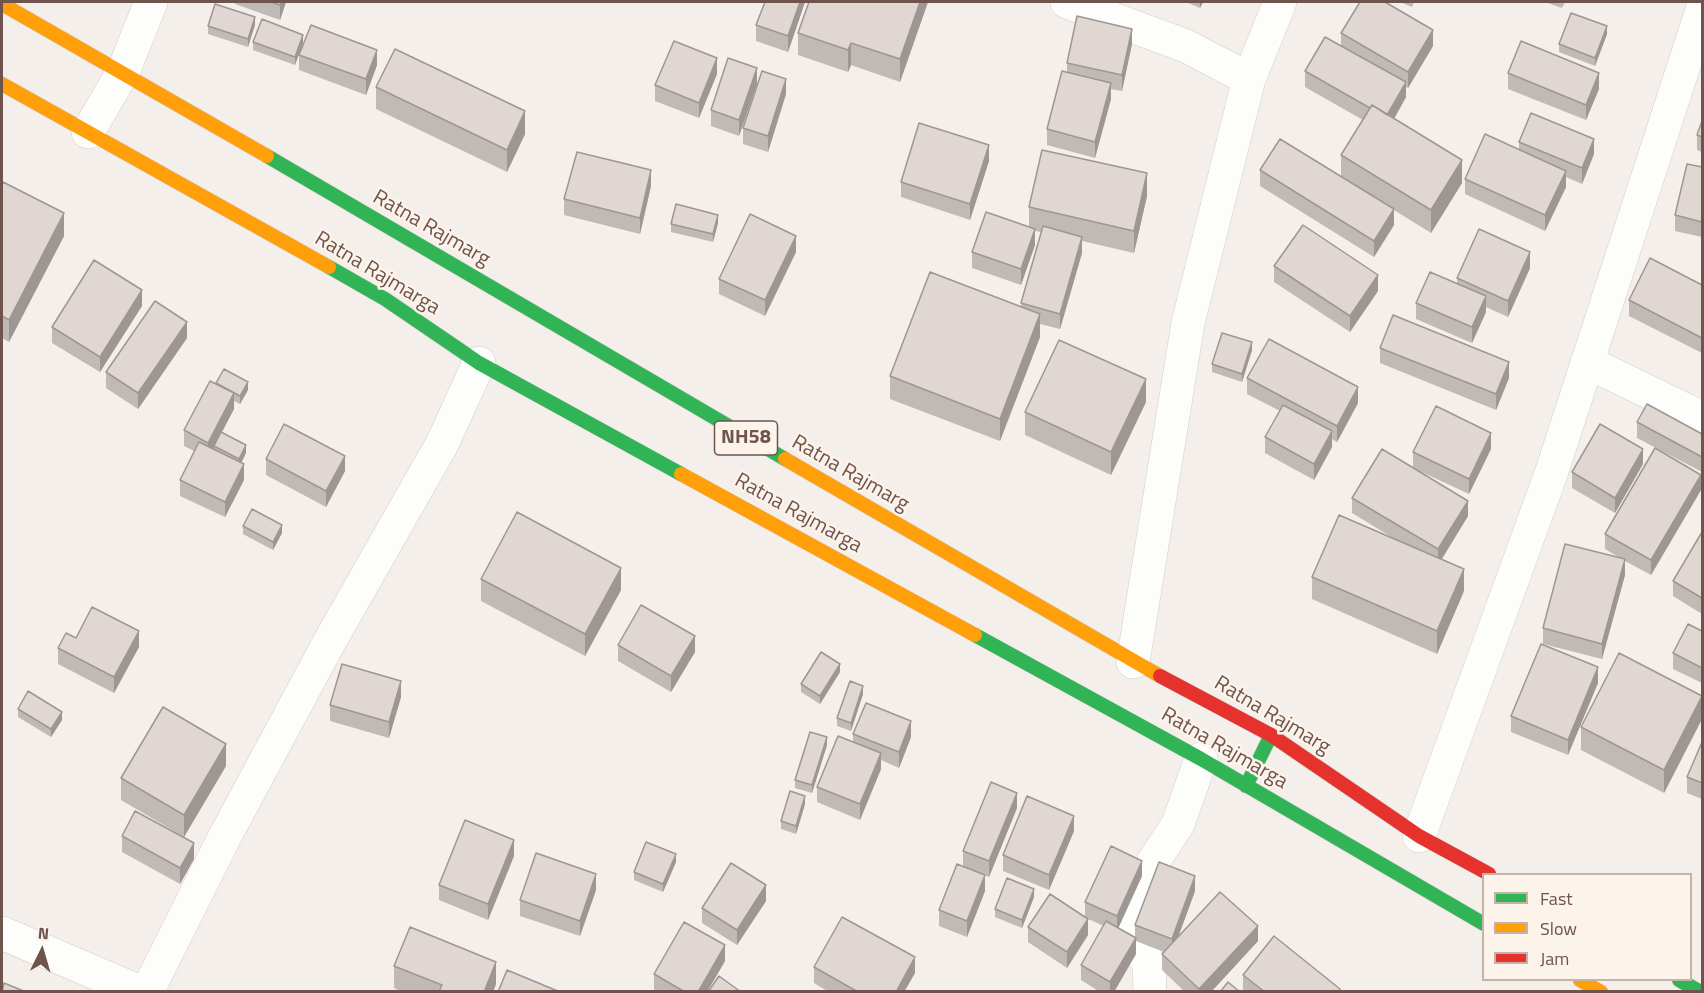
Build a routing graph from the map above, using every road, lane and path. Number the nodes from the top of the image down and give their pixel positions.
1 (151, 2) edge
2 (1067, 2) edge
3 (1280, 2) edge
4 (2, 4) edge
5 (1702, 10) edge
6 (123, 72) junction
7 (1249, 79) junction
8 (2, 84) edge
9 (88, 132) junction
10 (1587, 362) junction
11 (479, 363) junction
12 (1702, 418) edge
13 (1133, 662) junction
14 (1271, 735) junction
15 (1201, 759) junction
16 (1246, 786) junction
17 (1419, 836) junction
18 (1487, 873) edge
19 (1482, 923) edge
20 (2, 933) edge
21 (1582, 981) edge
22 (1681, 981) edge
23 (140, 992) edge
24 (147, 992) edge
25 (1150, 992) edge
26 (1601, 992) edge
27 (1701, 992) edge

1 - 6 street
2 - 7 street
3 - 7 street
4 - 6 main road, Ratna Rajmarg / NH58
5 - 10 street
6 - 9 street
6 - 13 main road, Ratna Rajmarg / NH58
7 - 13 street
8 - 9 main road, Ratna Rajmarga
9 - 11 main road, Ratna Rajmarga
10 - 12 street
10 - 17 street
11 - 15 main road, Ratna Rajmarga
11 - 24 street
13 - 14 main road, Ratna Rajmarg / NH58
14 - 16 main road
14 - 17 main road, Ratna Rajmarg / NH58
15 - 16 main road, Ratna Rajmarga
15 - 25 street
16 - 19 main road, Ratna Rajmarga
17 - 18 main road, Ratna Rajmarg / NH58
20 - 23 street
21 - 26 main road
22 - 27 main road

